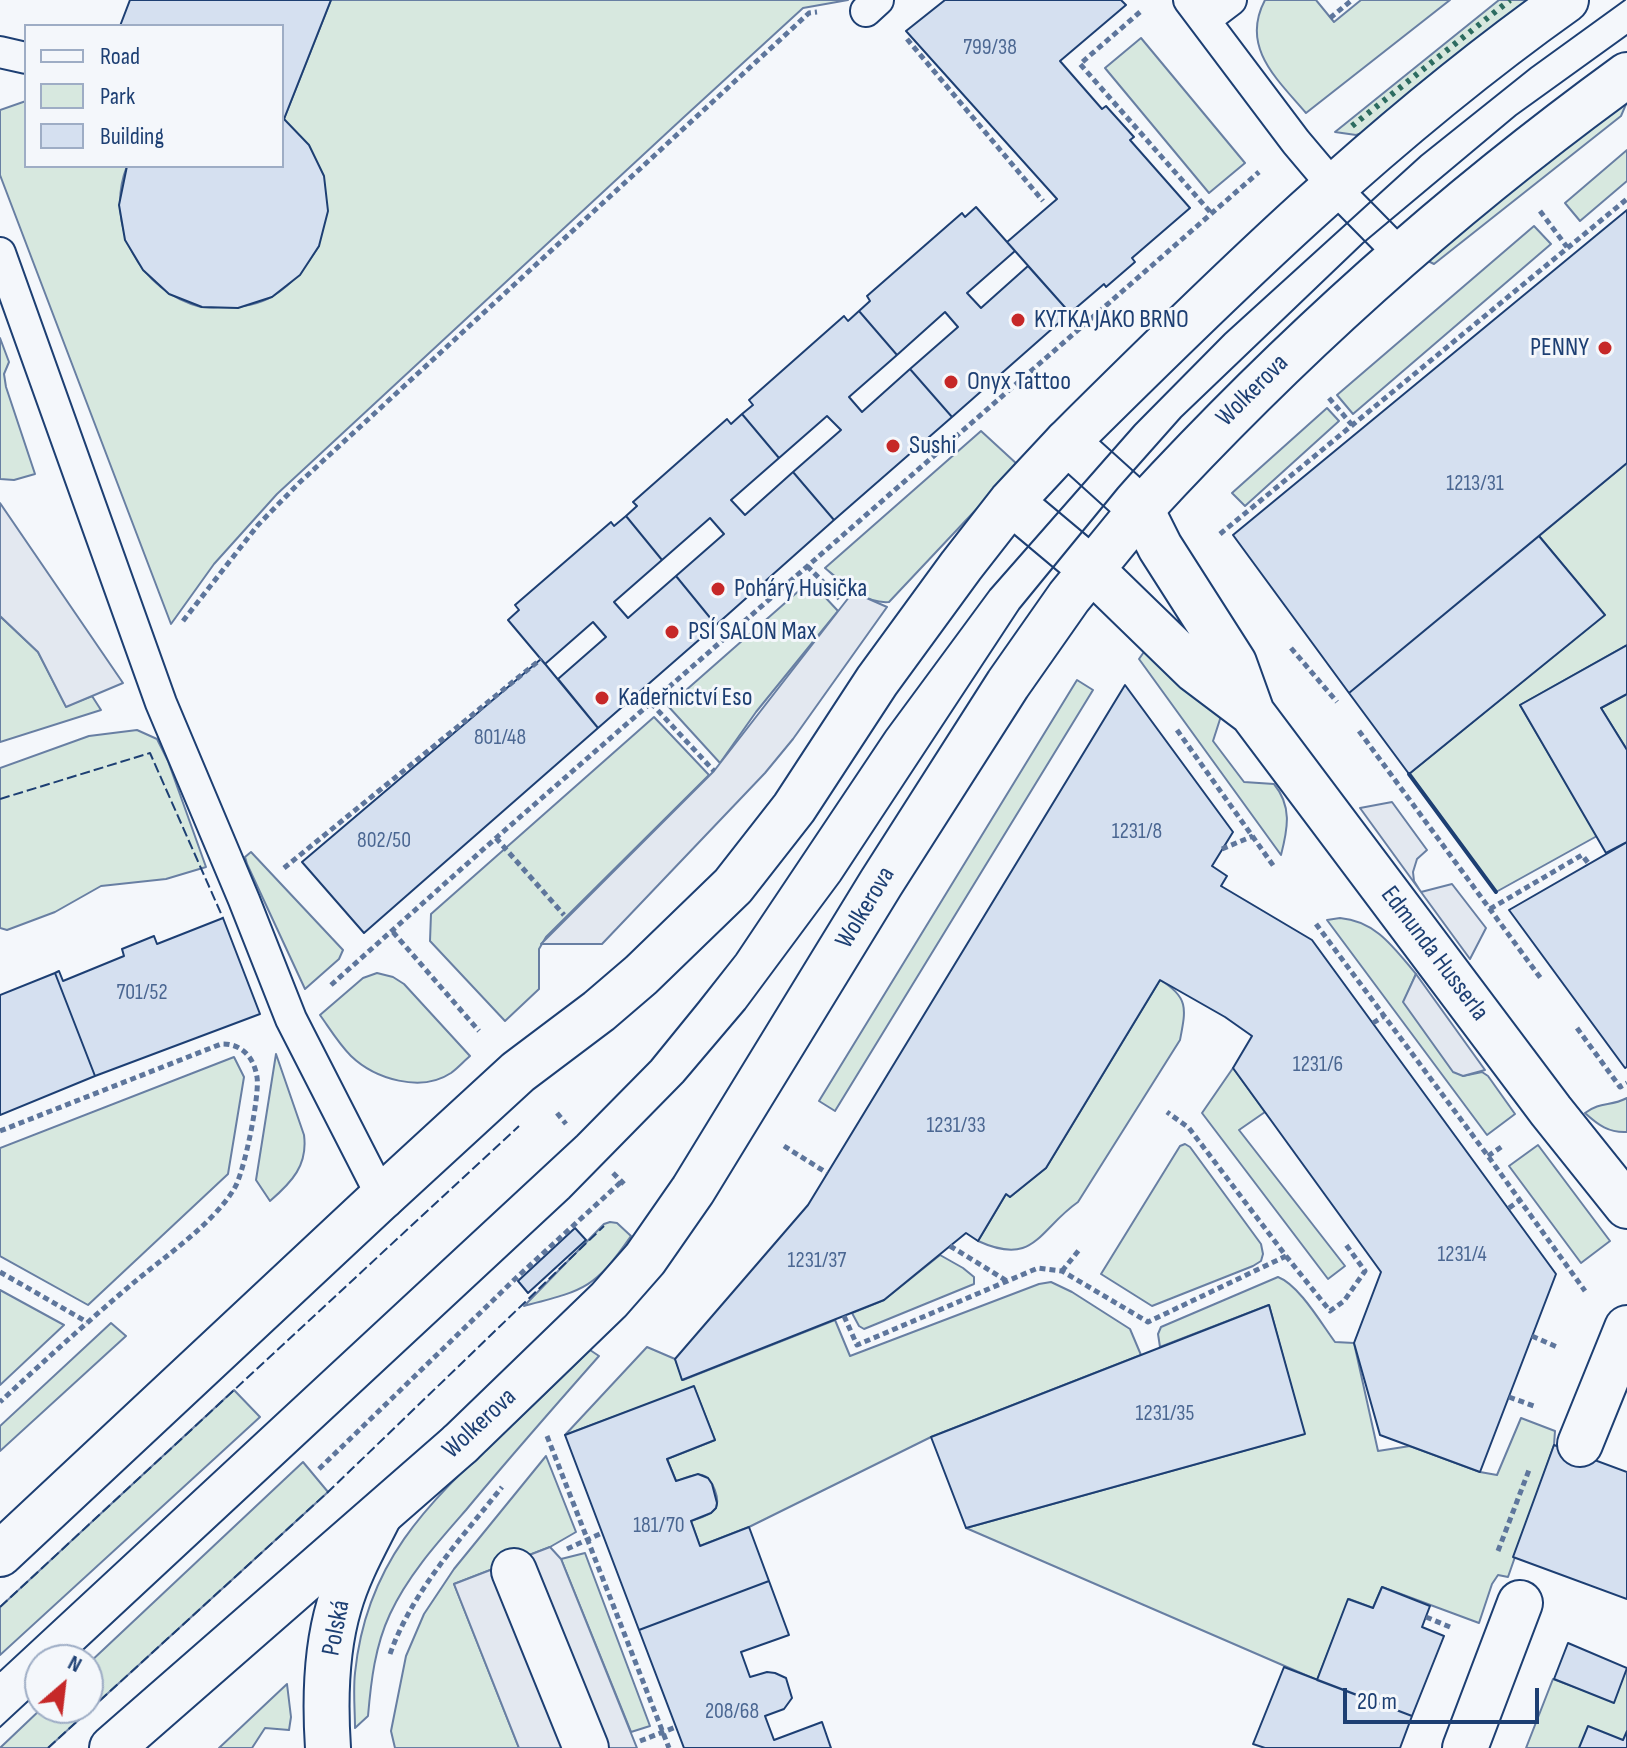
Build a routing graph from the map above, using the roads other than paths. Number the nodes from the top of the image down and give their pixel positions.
1 (1231, 0) edge
2 (1566, 0) edge
3 (1197, 10) edge
4 (0, 52) edge
5 (24, 58) edge
6 (1627, 75) edge
7 (1334, 187) junction
8 (1400, 254) junction
9 (1, 260) edge
10 (1067, 442) junction
11 (1011, 502) junction
12 (1141, 509) junction
13 (1091, 569) junction
14 (1252, 713) junction
15 (1624, 1196) edge
16 (382, 1197) junction
17 (1627, 1328) edge
18 (1580, 1444) dead end
19 (379, 1516) junction
20 (0, 1554) edge
21 (514, 1571) dead end
22 (1520, 1603) road end
23 (112, 1748) edge
24 (328, 1748) edge
25 (586, 1748) edge
26 (1465, 1748) edge

1 - 3 lane
2 - 7 street
3 - 7 lane
4 - 5 lane
6 - 8 street, Wolkerova
7 - 8 lane
7 - 10 street
8 - 12 street, Wolkerova
9 - 16 lane
10 - 11 street
10 - 12 street
11 - 13 street, Edmunda Husserla
11 - 16 street
12 - 13 street, Wolkerova
12 - 14 street, Edmunda Husserla
13 - 14 street, Edmunda Husserla
13 - 19 street, Wolkerova
14 - 15 street, Edmunda Husserla
16 - 20 street
17 - 18 street
19 - 23 street, Wolkerova
19 - 24 street, Polská
21 - 25 street
22 - 26 street

